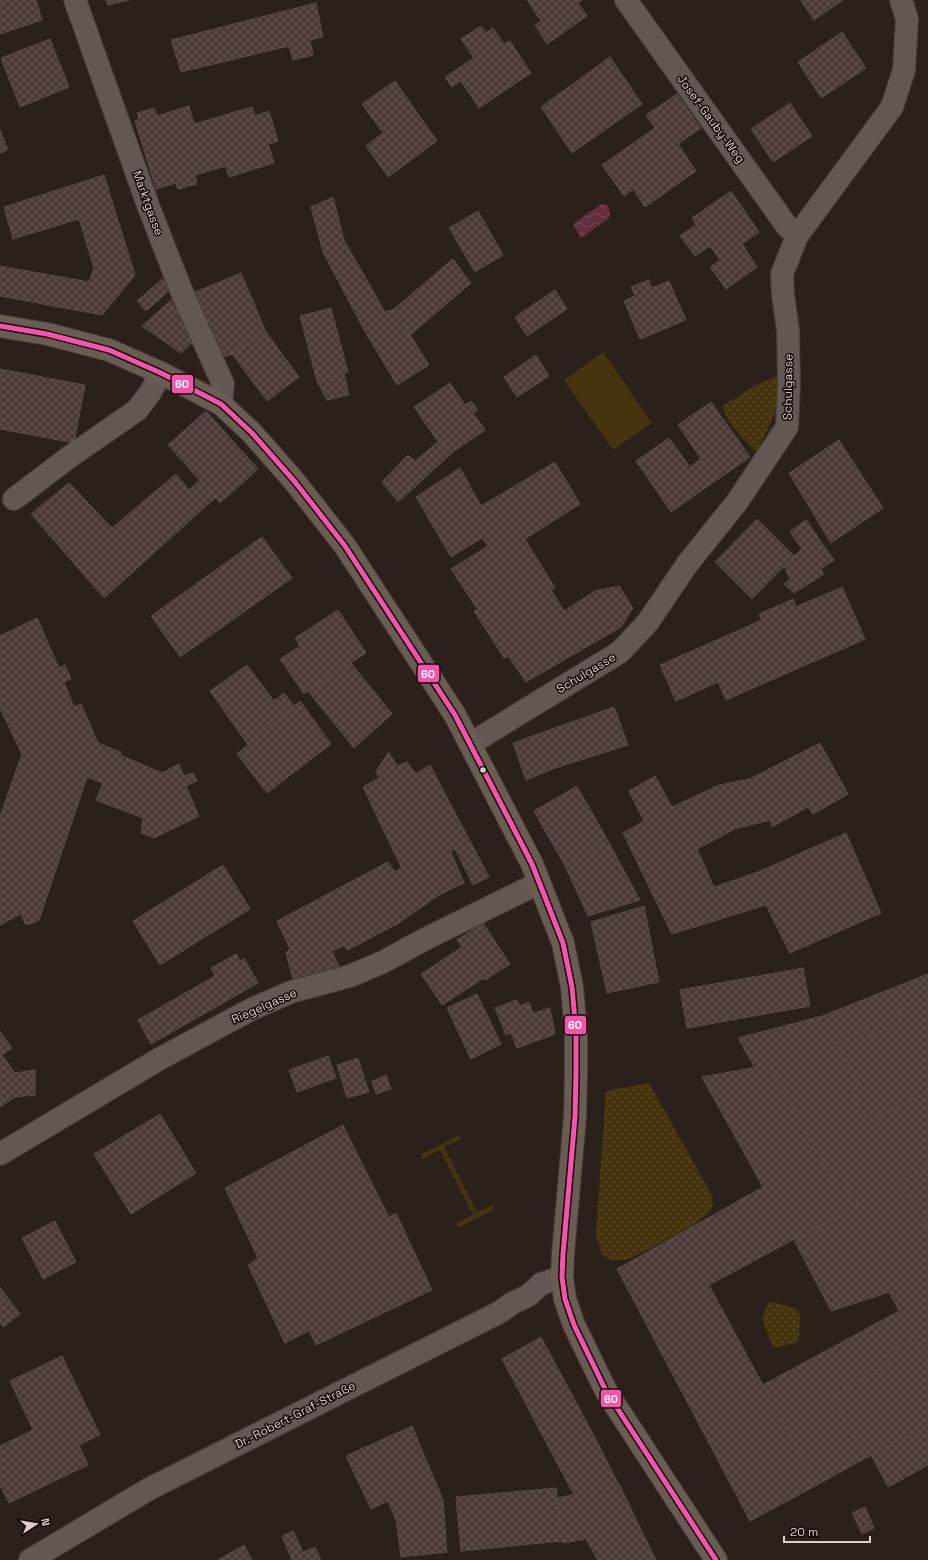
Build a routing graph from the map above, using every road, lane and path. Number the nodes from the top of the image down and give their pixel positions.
1 (74, 0) edge
2 (626, 0) edge
3 (902, 0) edge
4 (797, 236) junction
5 (0, 326) edge
6 (161, 373) junction
7 (221, 404) junction
8 (14, 499) dead end
9 (470, 744) junction
10 (539, 883) junction
11 (0, 1154) edge
12 (562, 1277) junction
13 (30, 1560) edge
14 (716, 1560) edge

1 - 7 street, Marktgasse
2 - 4 street, Josef-Gauby-Weg
3 - 4 street, Schulgasse
4 - 9 street, Schulgasse
5 - 6 main road
6 - 7 main road
6 - 8 street
7 - 9 main road
9 - 10 main road
10 - 11 street, Riegelgasse
10 - 12 main road
12 - 13 street, Dr.-Robert-Graf-Straße
12 - 14 main road

